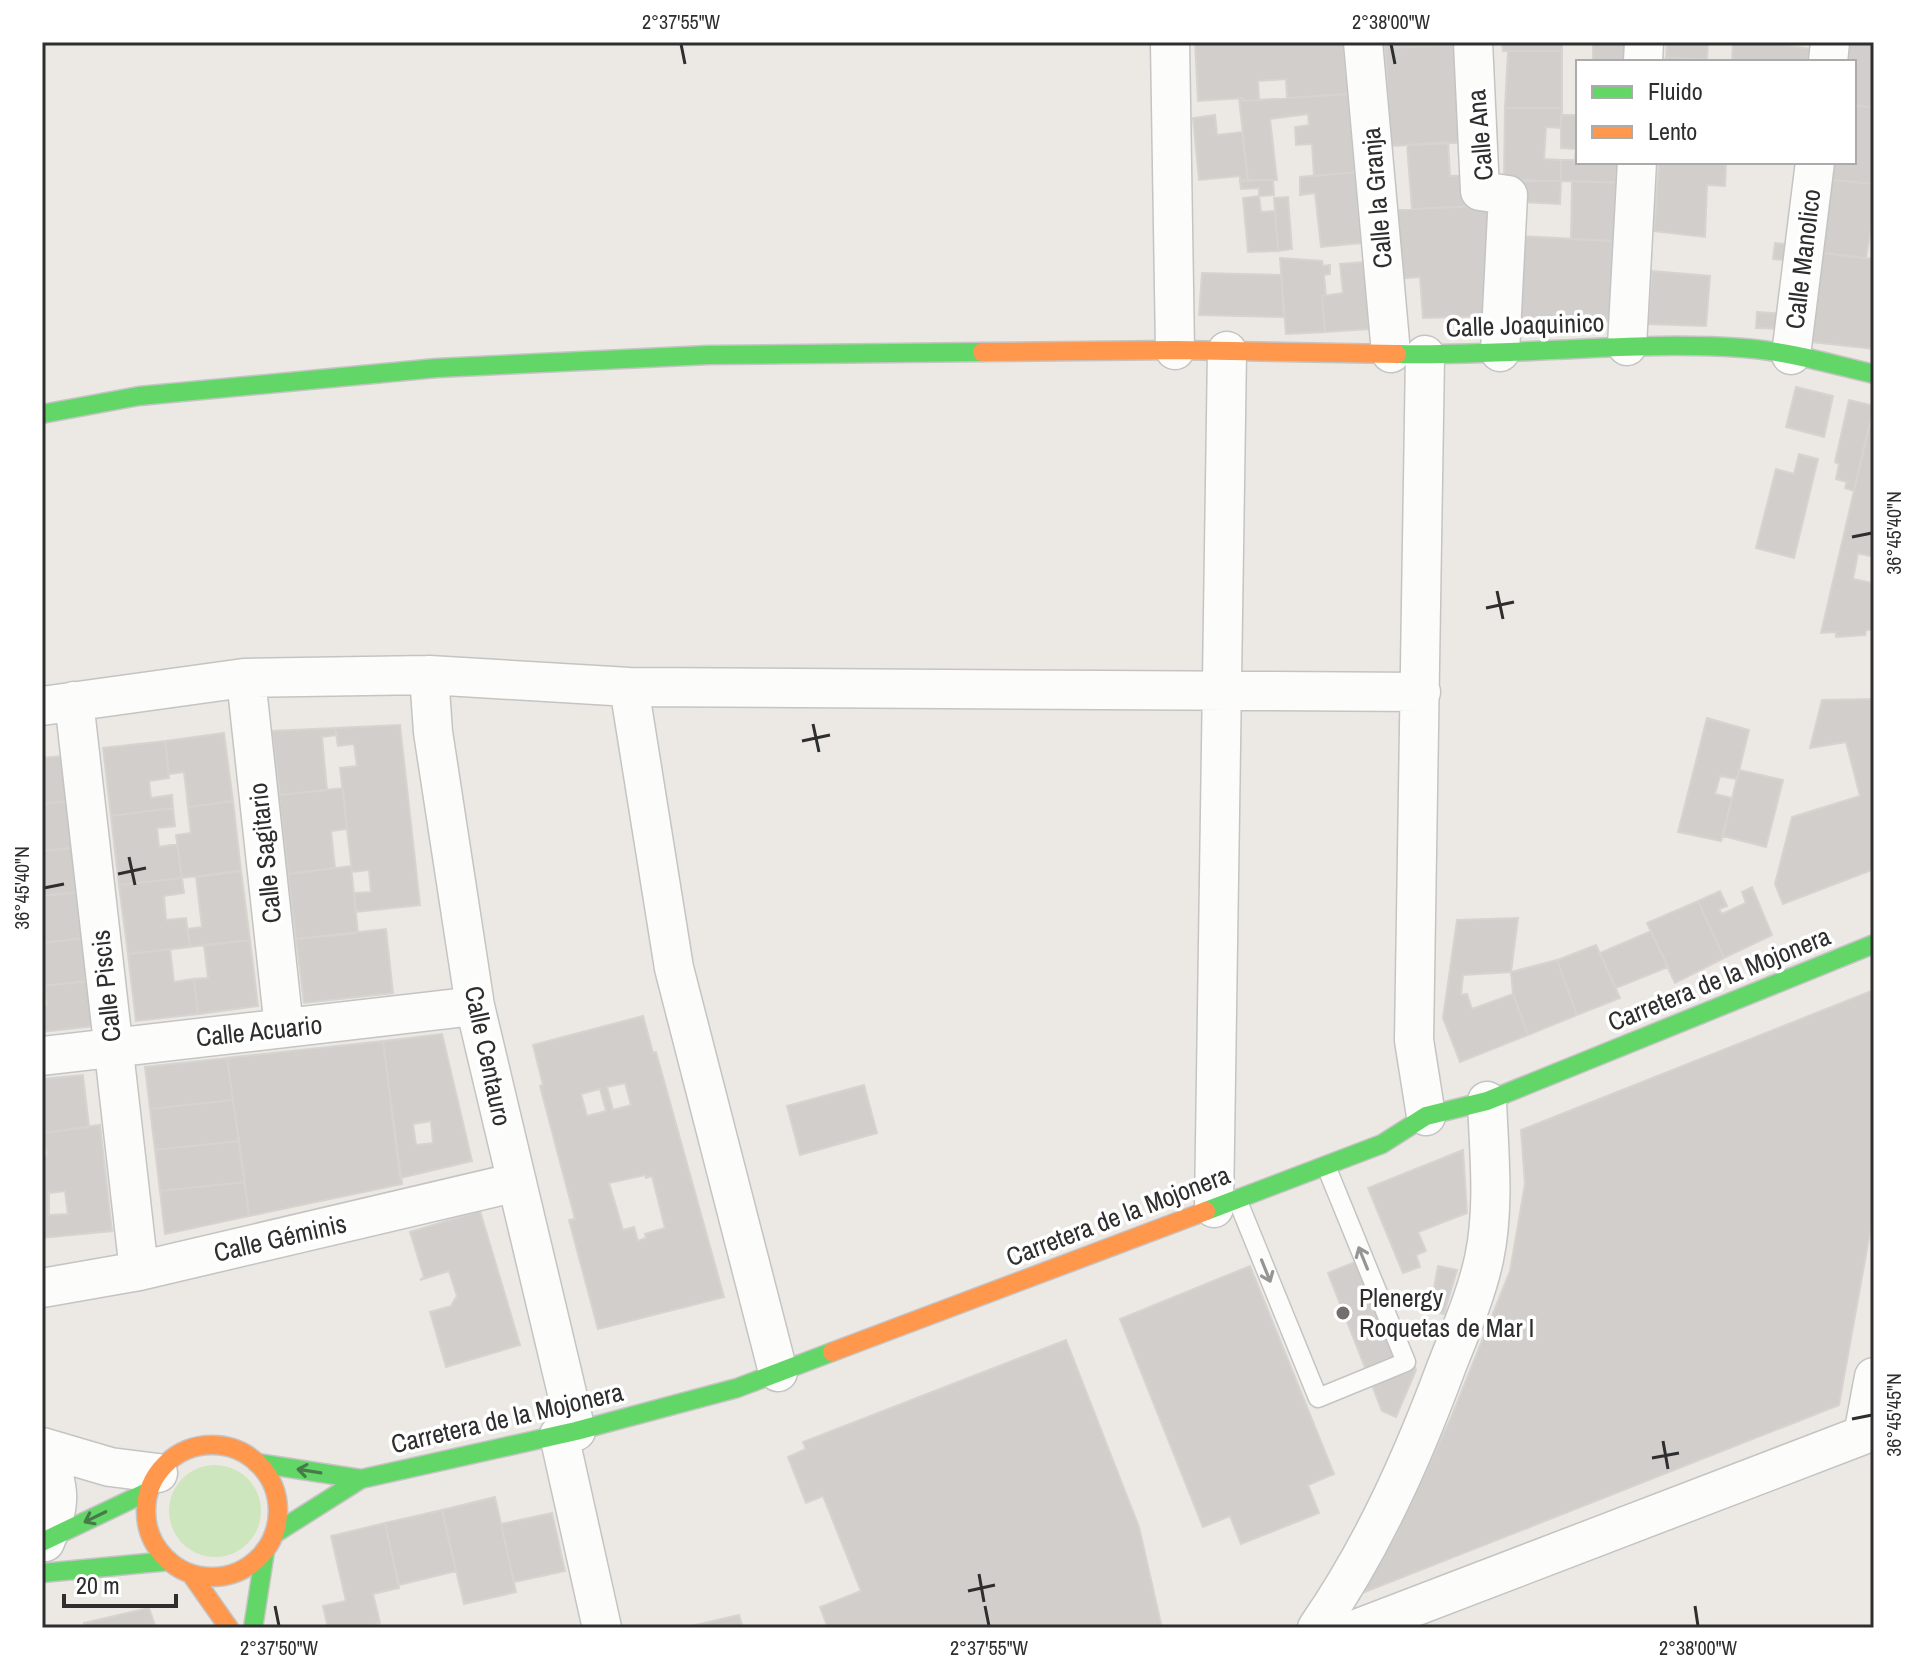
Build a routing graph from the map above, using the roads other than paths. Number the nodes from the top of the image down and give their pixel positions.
1 (1170, 42) edge
2 (1363, 42) edge
3 (1473, 42) edge
4 (1637, 164) edge
5 (1815, 164) edge
6 (1627, 346) junction
7 (1175, 350) junction
8 (1227, 351) junction
9 (1500, 352) junction
10 (1408, 354) junction
11 (1791, 355) junction
12 (1874, 374) edge
13 (42, 414) edge
14 (429, 675) junction
15 (246, 679) junction
16 (629, 687) junction
17 (1222, 690) junction
18 (1421, 692) junction
19 (58, 703) edge
20 (1874, 944) edge
21 (475, 1006) junction
22 (284, 1028) junction
23 (113, 1047) junction
24 (42, 1056) edge
25 (1487, 1101) junction
26 (1426, 1116) junction
27 (1326, 1166) junction
28 (517, 1182) junction
29 (1225, 1204) junction
30 (139, 1271) junction
31 (42, 1288) edge
32 (778, 1372) junction
33 (1874, 1377) edge
34 (568, 1433) junction
35 (44, 1448) edge
36 (257, 1463) junction
37 (361, 1479) junction
38 (153, 1482) junction
39 (270, 1543) junction
40 (43, 1552) edge
41 (169, 1561) junction
42 (191, 1574) junction
43 (229, 1628) edge
44 (253, 1628) edge
45 (602, 1628) edge
46 (1317, 1628) edge
47 (1359, 1628) edge

1 - 7 street
2 - 10 street, Calle la Granja
3 - 9 street, Calle Ana
4 - 6 street
5 - 11 street, Calle Manolico
6 - 9 street, Calle Joaquinico
6 - 11 street, Calle Joaquinico
7 - 8 street, Calle Joaquinico
7 - 13 street, Calle Joaquinico
8 - 10 street, Calle Joaquinico
8 - 17 street
9 - 10 street, Calle Joaquinico
10 - 18 street, Calle la Granja
11 - 12 street, Calle Joaquinico
14 - 15 street
14 - 16 street
14 - 21 street, Calle Centauro
15 - 19 street
15 - 22 street, Calle Sagitario
16 - 17 street
16 - 32 street
17 - 18 street
17 - 29 street
18 - 26 street, Calle la Granja
19 - 23 street, Calle Piscis
20 - 25 street, Carretera de la Mojonera
21 - 22 street, Calle Acuario
21 - 28 street, Calle Centauro
22 - 23 street, Calle Acuario
23 - 24 street, Calle Acuario
23 - 30 street, Calle Piscis
25 - 26 street, Carretera de la Mojonera
25 - 46 street
26 - 27 street, Carretera de la Mojonera
27 - 29 street, Carretera de la Mojonera
29 -> 27 lane
28 - 30 street, Calle Géminis
28 - 34 street, Calle Centauro
29 - 32 street, Carretera de la Mojonera
30 - 31 street, Calle Géminis
32 - 34 street, Carretera de la Mojonera
33 - 47 street
34 - 37 street, Carretera de la Mojonera
34 - 45 street, Calle Centauro
35 - 38 street
35 - 40 street
37 -> 36 street, Carretera de la Mojonera
36 - 38 street
36 - 39 street
37 - 39 street, Carretera de la Mojonera
38 -> 40 street
38 - 41 street
39 - 42 street
39 - 44 street
40 - 41 street
41 - 42 street
42 - 43 street

